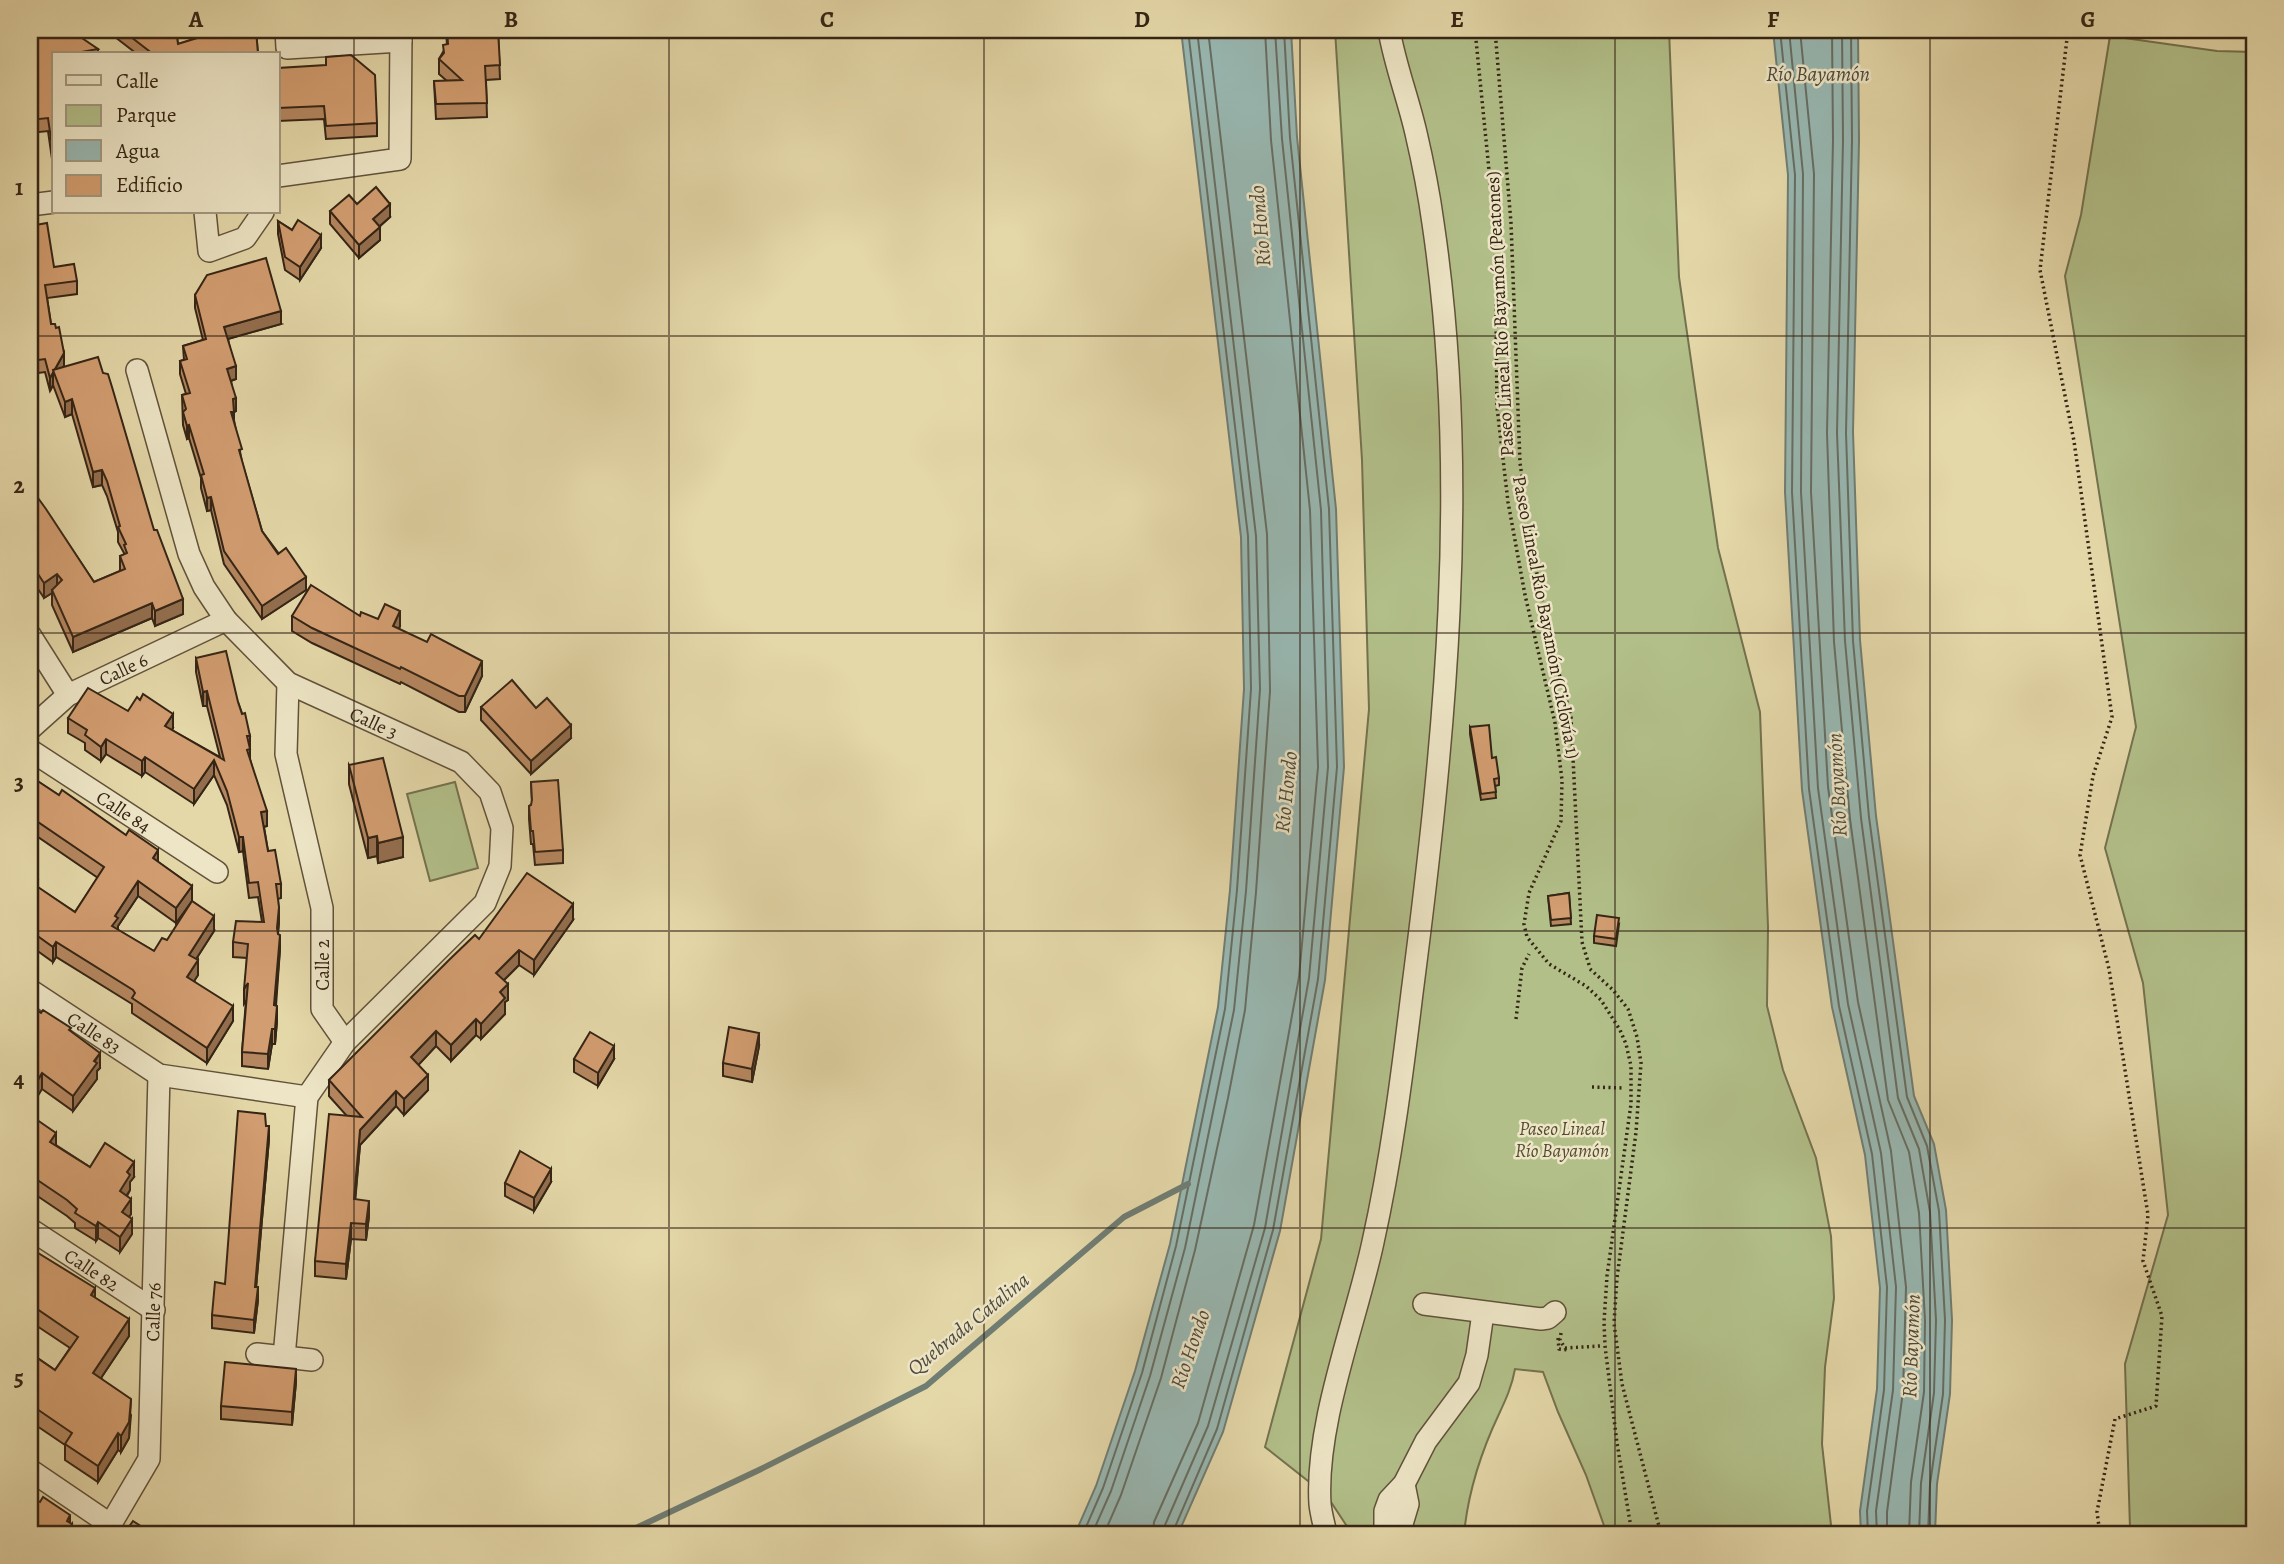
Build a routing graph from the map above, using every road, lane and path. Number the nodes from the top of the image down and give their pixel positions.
1 (286, 30) edge
2 (1389, 30) edge
3 (1475, 30) edge
4 (1495, 30) edge
5 (2068, 30) edge
6 (401, 35) edge
7 (281, 180) edge
8 (52, 202) edge
9 (30, 205) edge
10 (205, 214) edge
11 (262, 214) edge
12 (136, 370) dead end
13 (226, 620) junction
14 (30, 635) edge
15 (288, 683) junction
16 (68, 695) junction
17 (30, 729) edge
18 (30, 750) edge
19 (217, 872) dead end
20 (1528, 954) dead end
21 (30, 990) edge
22 (1516, 1019) dead end
23 (345, 1041) junction
24 (159, 1075) junction
25 (1592, 1087) dead end
26 (1625, 1088) dead end
27 (307, 1097) junction
28 (30, 1229) edge
29 (1424, 1304) dead end
30 (154, 1310) junction
31 (1483, 1313) junction
32 (1559, 1322) joint
33 (1603, 1346) junction
34 (257, 1353) dead end
35 (284, 1357) junction
36 (312, 1360) dead end
37 (30, 1470) edge
38 (1404, 1485) junction
39 (108, 1530) edge
40 (1326, 1534) edge
41 (1385, 1534) edge
42 (1399, 1534) edge
43 (1632, 1534) edge
44 (1661, 1534) edge
45 (2100, 1534) edge

1 - 6 street
2 - 40 street
3 - 33 path, Paseo Lineal Río Bayamón (Ciclovía 1)
4 - 44 path, Paseo Lineal Río Bayamón (Peatones)
5 - 45 path
6 - 7 street
8 - 9 street
10 - 11 street
12 - 13 street, Calle 3
13 - 15 street, Calle 3
13 - 16 street, Calle 6
14 - 16 street
15 - 23 street, Calle 2
15 - 23 street, Calle 3
16 - 17 street, Calle 6
18 - 19 street, Calle 84
20 - 22 path
21 - 24 street, Calle 83
23 - 27 street
24 - 27 street
24 - 30 street, Calle 76
25 - 26 path
27 - 35 street
28 - 30 street, Calle 82
29 - 31 street
30 - 39 street, Calle 76
31 - 32 street
31 - 38 street
32 - 33 path
33 - 43 path, Paseo Lineal Río Bayamón (Ciclovía 1)
34 - 35 street
35 - 36 street
37 - 39 street
38 - 41 street
38 - 42 street

